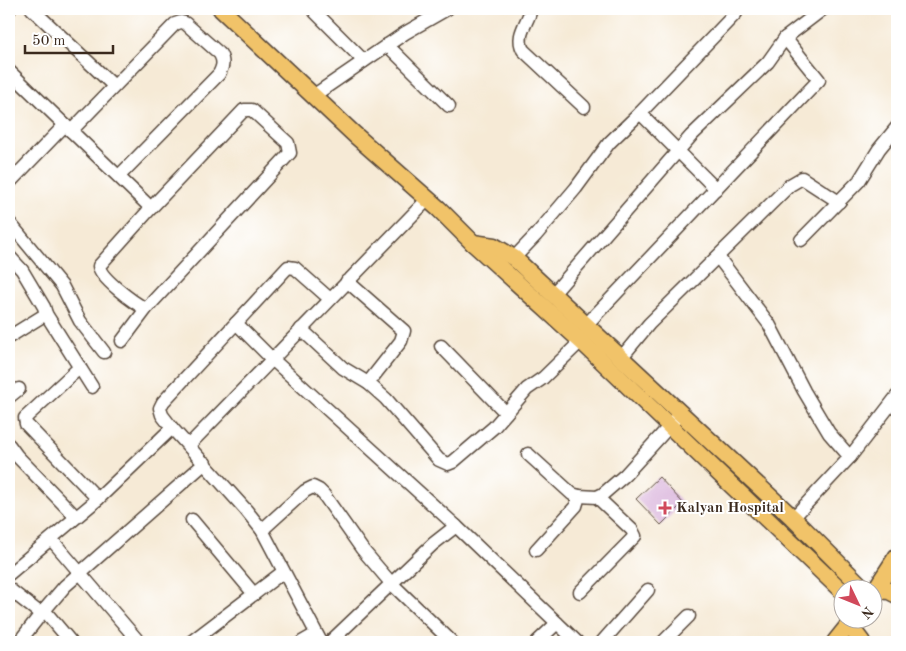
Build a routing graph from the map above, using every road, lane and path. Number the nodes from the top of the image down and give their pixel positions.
1 (32, 9) edge
2 (221, 9) edge
3 (447, 9) edge
4 (531, 9) edge
5 (823, 9) edge
6 (315, 10) edge
7 (736, 13) dead end
8 (785, 38) junction
9 (387, 46) junction
10 (364, 61) junction
11 (9, 71) edge
12 (114, 86) junction
13 (313, 96) junction
14 (449, 106) dead end
15 (584, 107) dead end
16 (640, 113) junction
17 (897, 127) edge
18 (68, 128) junction
19 (679, 150) junction
20 (119, 176) junction
21 (9, 183) edge
22 (716, 189) junction
23 (428, 199) junction
24 (839, 202) junction
25 (151, 208) junction
26 (9, 222) edge
27 (801, 240) dead end
28 (473, 244) junction
29 (9, 256) edge
30 (718, 257) junction
31 (514, 258) junction
32 (347, 281) junction
33 (554, 294) junction
34 (330, 299) junction
35 (146, 309) junction
36 (46, 314) junction
37 (236, 322) junction
38 (586, 325) junction
39 (301, 329) junction
40 (9, 337) edge
41 (122, 341) dead end
42 (581, 342) junction
43 (441, 346) dead end
44 (104, 352) dead end
45 (621, 358) junction
46 (272, 359) junction
47 (80, 367) junction
48 (368, 383) junction
49 (92, 387) dead end
50 (897, 396) edge
51 (506, 413) junction
52 (681, 414) junction
53 (669, 426) junction
54 (172, 428) junction
55 (9, 445) edge
56 (189, 445) junction
57 (528, 454) dead end
58 (850, 457) junction
59 (13, 458) edge
60 (205, 463) junction
61 (579, 496) junction
62 (597, 497) junction
63 (98, 498) junction
64 (76, 517) junction
65 (793, 518) junction
66 (192, 520) dead end
67 (456, 526) junction
68 (262, 530) junction
69 (51, 539) junction
70 (536, 550) dead end
71 (897, 556) edge
72 (80, 572) junction
73 (283, 572) junction
74 (9, 574) edge
75 (858, 578) edge
76 (880, 578) edge
77 (391, 583) junction
78 (834, 583) edge
79 (9, 589) edge
80 (648, 590) dead end
81 (884, 591) edge
82 (580, 592) dead end
83 (897, 593) edge
84 (254, 594) junction
85 (42, 612) junction
86 (689, 616) dead end
87 (558, 623) junction
88 (845, 628) edge
89 (853, 628) edge
90 (318, 638) edge
91 (19, 642) edge
92 (71, 642) edge
93 (138, 642) edge
94 (191, 642) edge
95 (302, 642) edge
96 (330, 642) edge
97 (452, 642) edge
98 (538, 642) edge
99 (577, 642) edge
100 (602, 642) edge
101 (663, 642) edge
102 (835, 642) edge
103 (862, 642) edge

1 - 12 street
2 - 13 main road
3 - 9 street
4 - 15 street
5 - 8 street
6 - 10 street
7 - 16 street
8 - 19 street
8 - 22 street
9 - 10 street
9 - 14 street
10 - 13 street
11 - 18 street
12 - 18 street
12 - 20 street
13 - 23 main road
16 - 19 street
16 - 31 street
17 - 24 street
18 - 20 street
18 - 21 street
19 - 22 street
19 - 33 street
20 - 25 street
22 - 38 street
23 - 28 main road
23 - 32 street
24 - 27 street
24 - 30 street
25 - 35 street
25 - 35 street
26 - 44 street
28 - 31 main road
28 - 42 main road
29 - 36 street
30 - 45 street
30 - 58 street
31 - 33 main road
32 - 34 street
32 - 48 street
33 - 38 main road
34 - 37 street
34 - 39 street
35 - 41 street
36 - 40 street
36 - 47 street
37 - 46 street
37 - 54 street
38 - 45 main road
39 - 46 street
39 - 48 street
42 - 51 street
42 - 53 main road
43 - 51 street
45 - 52 main road
46 - 56 street
46 - 67 street
47 - 49 street
47 - 63 street
48 - 51 street
50 - 58 street
52 - 53 street
52 - 65 main road
53 - 62 street
53 - 78 main road
54 - 56 street
54 - 63 street
55 - 59 street
56 - 60 street
57 - 61 street
58 - 65 street
59 - 64 street
60 - 68 street
60 - 72 street
61 - 62 street
61 - 70 street
62 - 82 street
63 - 64 street
64 - 69 street
65 - 75 main road
66 - 84 street
67 - 77 street
67 - 87 street
68 - 73 street
68 - 77 street
69 - 72 street
69 - 74 street
71 - 76 main road
72 - 85 street
72 - 93 street
73 - 84 street
73 - 90 street
77 - 96 street
77 - 97 street
79 - 85 street
80 - 100 street
81 - 83 main road
84 - 94 street
85 - 91 street
85 - 92 street
86 - 101 street
87 - 98 street
87 - 99 street
88 - 102 main road
89 - 103 main road
90 - 95 street

